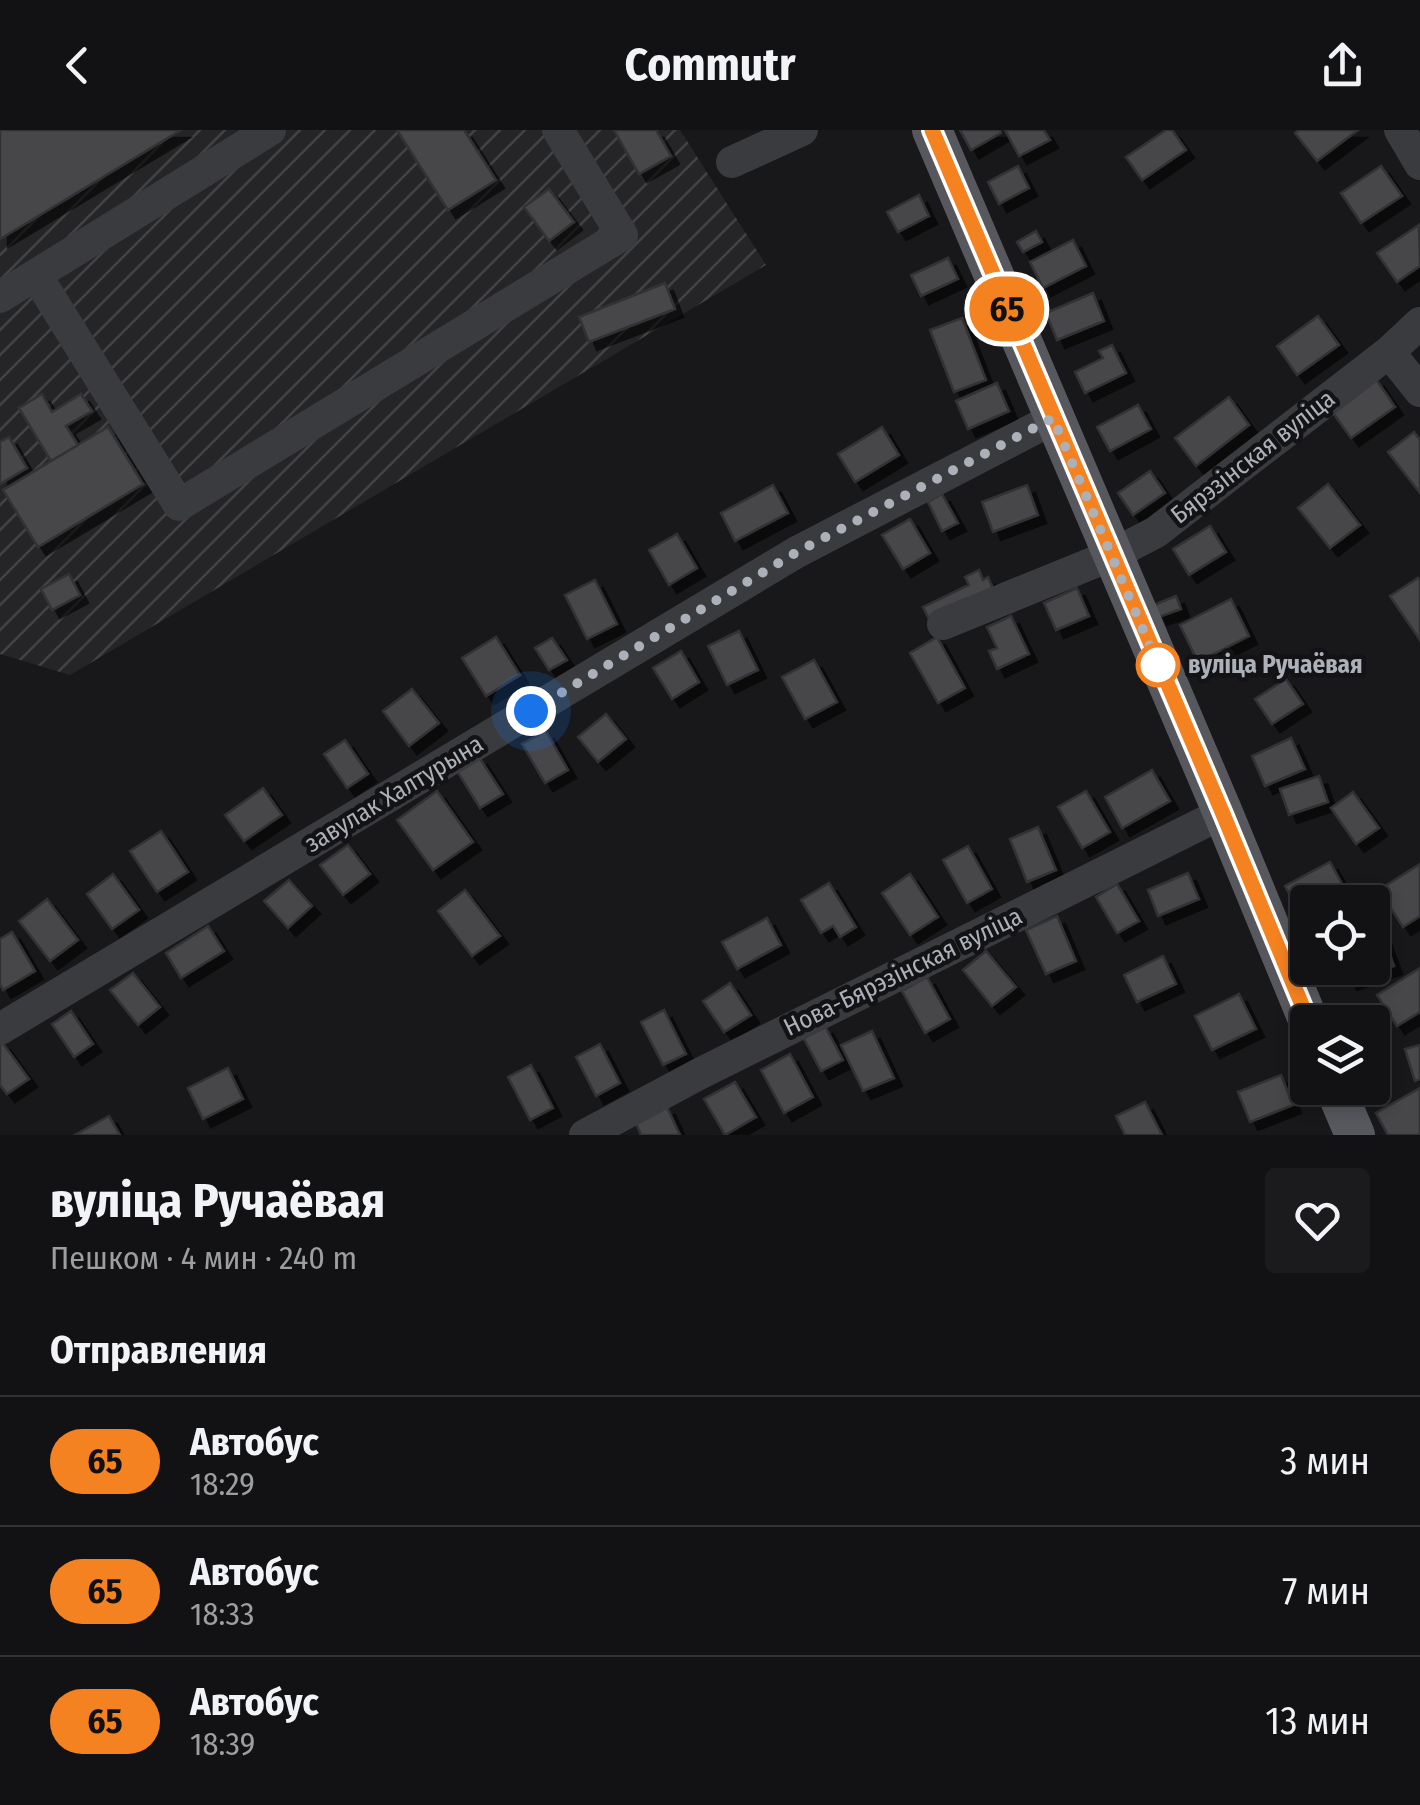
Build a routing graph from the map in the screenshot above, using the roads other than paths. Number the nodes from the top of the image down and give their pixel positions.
1 (270, 130) edge
2 (558, 130) edge
3 (802, 130) edge
4 (932, 130) edge
5 (1400, 130) edge
6 (732, 162) dead end
7 (1420, 164) edge
8 (36, 275) junction
9 (0, 297) edge
10 (1420, 323) edge
11 (1388, 352) junction
12 (1420, 391) edge
13 (1053, 418) junction
14 (1112, 555) junction
15 (943, 624) dead end
16 (1223, 814) junction
17 (1302, 1005) edge
18 (0, 1030) edge
19 (1342, 1105) edge
20 (585, 1135) edge
21 (1354, 1135) edge

1 - 8 street
2 - 8 street
3 - 6 street
4 - 13 main road
5 - 7 street
8 - 9 street
10 - 11 street, Бярэзінская вуліца
11 - 12 street
11 - 14 street, Бярэзінская вуліца
13 - 14 main road
13 - 18 street, завулак Халтурына
14 - 15 street, Бярэзінская вуліца
14 - 16 main road
16 - 17 main road
16 - 20 street, Нова-Бярэзінская вуліца
19 - 21 main road

